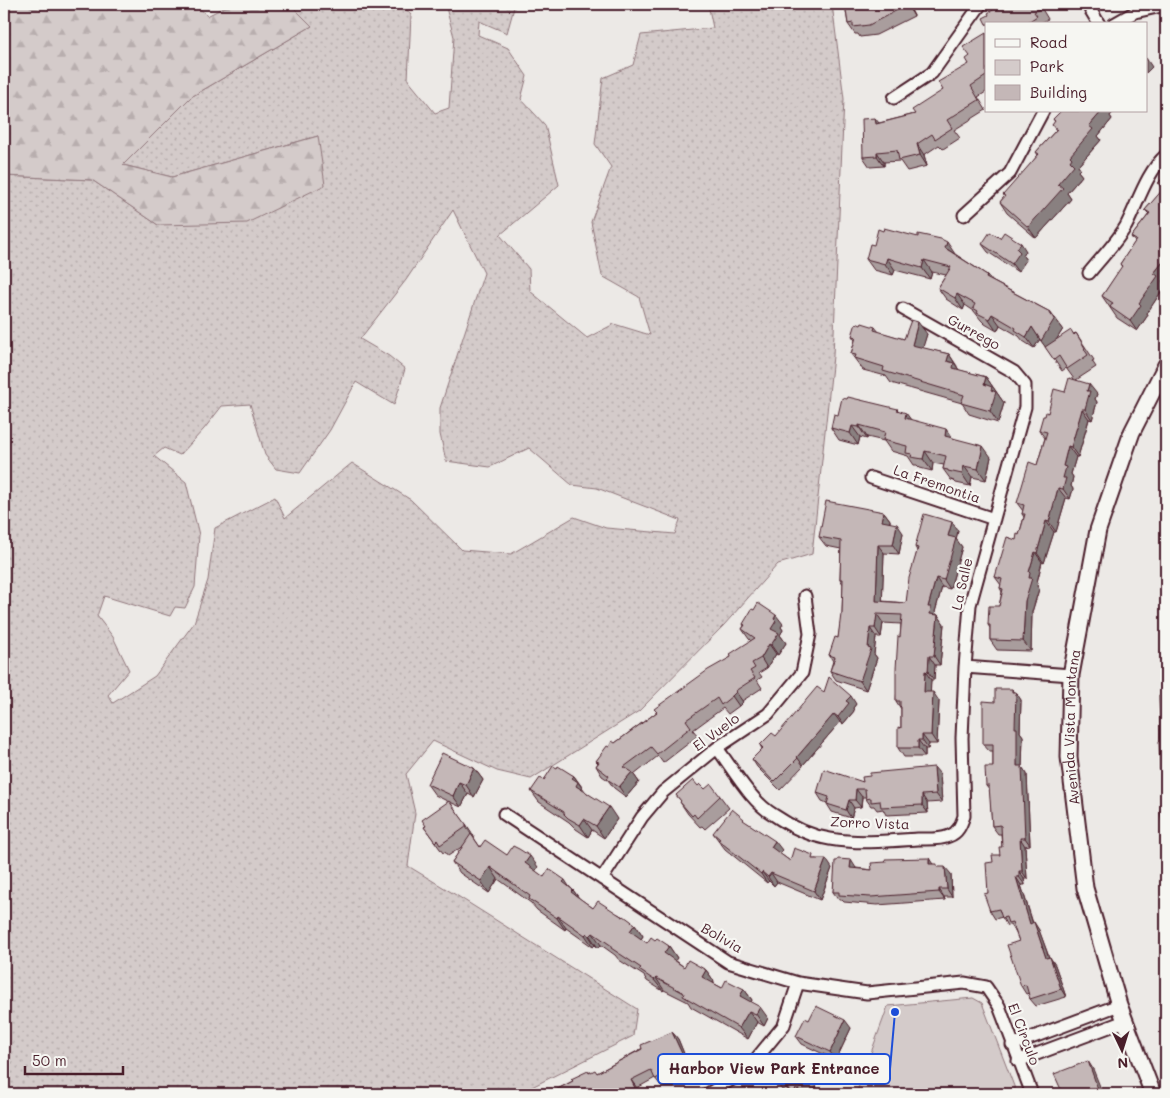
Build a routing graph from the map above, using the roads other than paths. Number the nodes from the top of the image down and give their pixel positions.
1 (981, 4) edge
2 (1087, 4) edge
3 (1166, 5) edge
4 (1098, 22) edge
5 (1118, 22) edge
6 (894, 98) dead end
7 (1042, 112) edge
8 (1166, 155) edge
9 (964, 215) dead end
10 (1089, 273) dead end
11 (904, 309) dead end
12 (1166, 365) edge
13 (1025, 385) joint
14 (871, 478) dead end
15 (994, 519) junction
16 (806, 596) dead end
17 (965, 667) junction
18 (1071, 675) junction
19 (718, 748) junction
20 (504, 814) dead end
21 (962, 824) joint
22 (602, 879) junction
23 (798, 983) junction
24 (986, 987) joint
25 (1119, 1005) junction
26 (1125, 1020) junction
27 (1012, 1045) junction
28 (1018, 1061) junction
29 (708, 1094) edge
30 (1032, 1094) edge
31 (1153, 1094) edge

1 - 6 street
2 - 4 street
3 - 5 street
7 - 9 street
8 - 10 street
11 - 13 street, Gurrego
12 - 18 street, Avenida Vista Montana
13 - 15 street, La Salle
14 - 15 street, La Fremontia
15 - 17 street, La Salle
16 - 19 street, El Vuelo
17 - 18 street
17 - 21 street, La Salle
18 - 25 street, Avenida Vista Montana
19 - 21 street, Zorro Vista
19 - 22 street, El Vuelo
20 - 22 street, Bolivia
22 - 23 street, Bolivia
23 - 24 street, Bolivia
23 - 29 street
24 - 27 street, El Circulo
25 - 26 street, Avenida Vista Montana
25 - 27 street
26 - 28 street
26 - 31 street, Avenida Vista Montana
27 - 28 street, El Circulo
28 - 30 street, El Circulo

